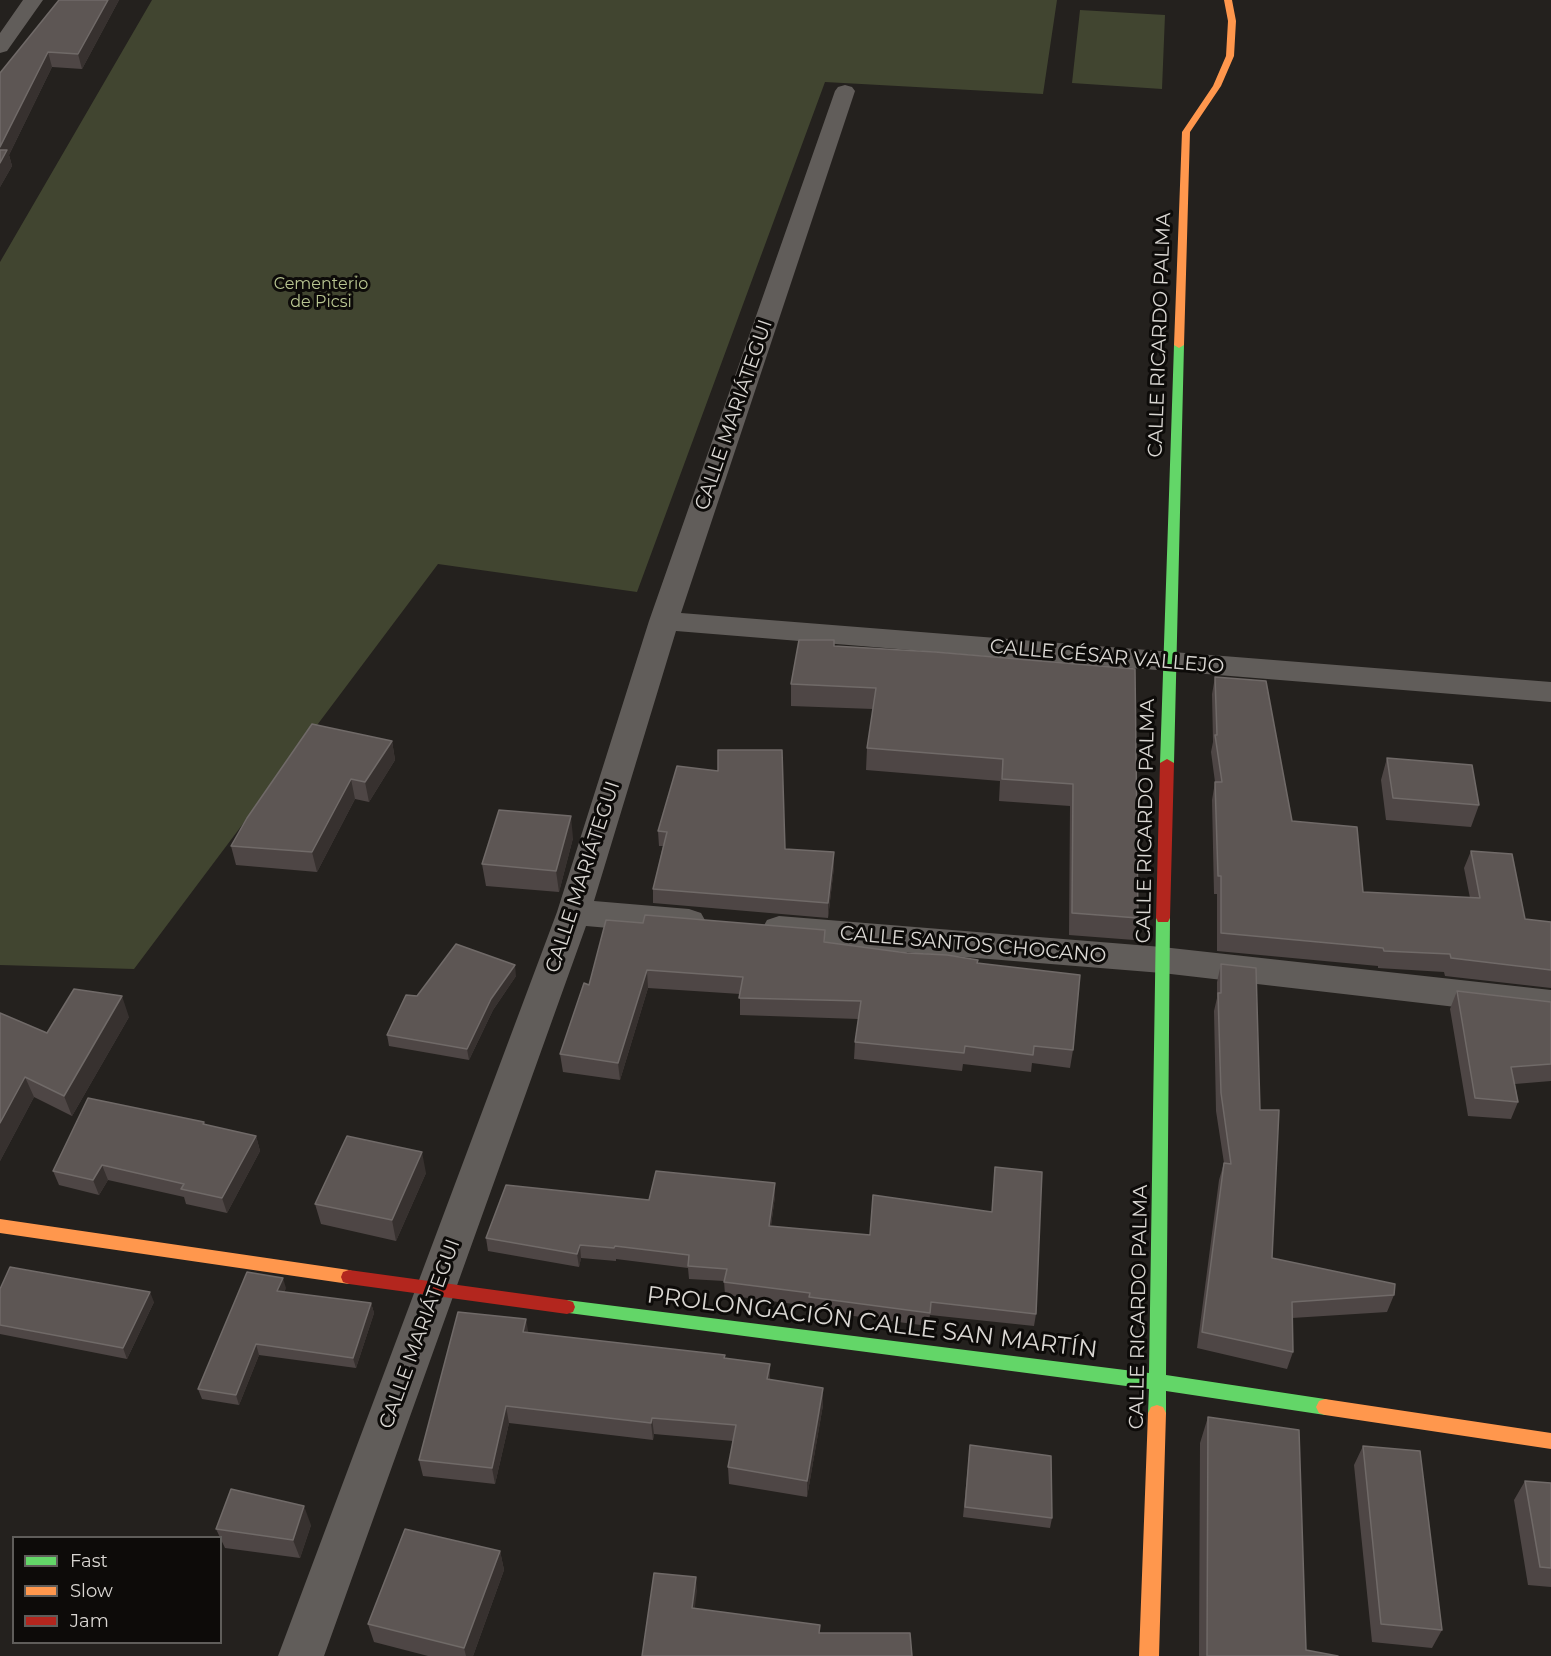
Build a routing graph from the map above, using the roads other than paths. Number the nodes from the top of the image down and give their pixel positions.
1 (33, 0) edge
2 (1228, 0) edge
3 (0, 47) edge
4 (845, 91) dead end
5 (664, 621) junction
6 (1169, 662) junction
7 (1551, 692) edge
8 (574, 912) junction
9 (715, 924) edge
10 (750, 927) edge
11 (1162, 960) junction
12 (1551, 1004) edge
13 (0, 1226) edge
14 (436, 1290) junction
15 (1158, 1382) junction
16 (1551, 1441) edge
17 (301, 1656) edge
18 (1149, 1656) edge

1 - 3 street
2 - 6 street, CALLE RICARDO PALMA
4 - 5 street, CALLE MARIÁTEGUI
5 - 6 street, CALLE CÉSAR VALLEJO
5 - 8 street, CALLE MARIÁTEGUI
6 - 7 street, CALLE CÉSAR VALLEJO
6 - 11 street, CALLE RICARDO PALMA
8 - 9 street
8 - 14 street, CALLE MARIÁTEGUI
10 - 11 street, CALLE SANTOS CHOCANO
11 - 12 street, CALLE SANTOS CHOCANO
11 - 15 street, CALLE RICARDO PALMA
13 - 14 street, PROLONGACIÓN CALLE SAN MARTÍN
14 - 15 street, PROLONGACIÓN CALLE SAN MARTÍN
14 - 17 street, CALLE MARIÁTEGUI
15 - 16 street, PROLONGACIÓN CALLE SAN MARTÍN
15 - 18 street, CALLE RICARDO PALMA

